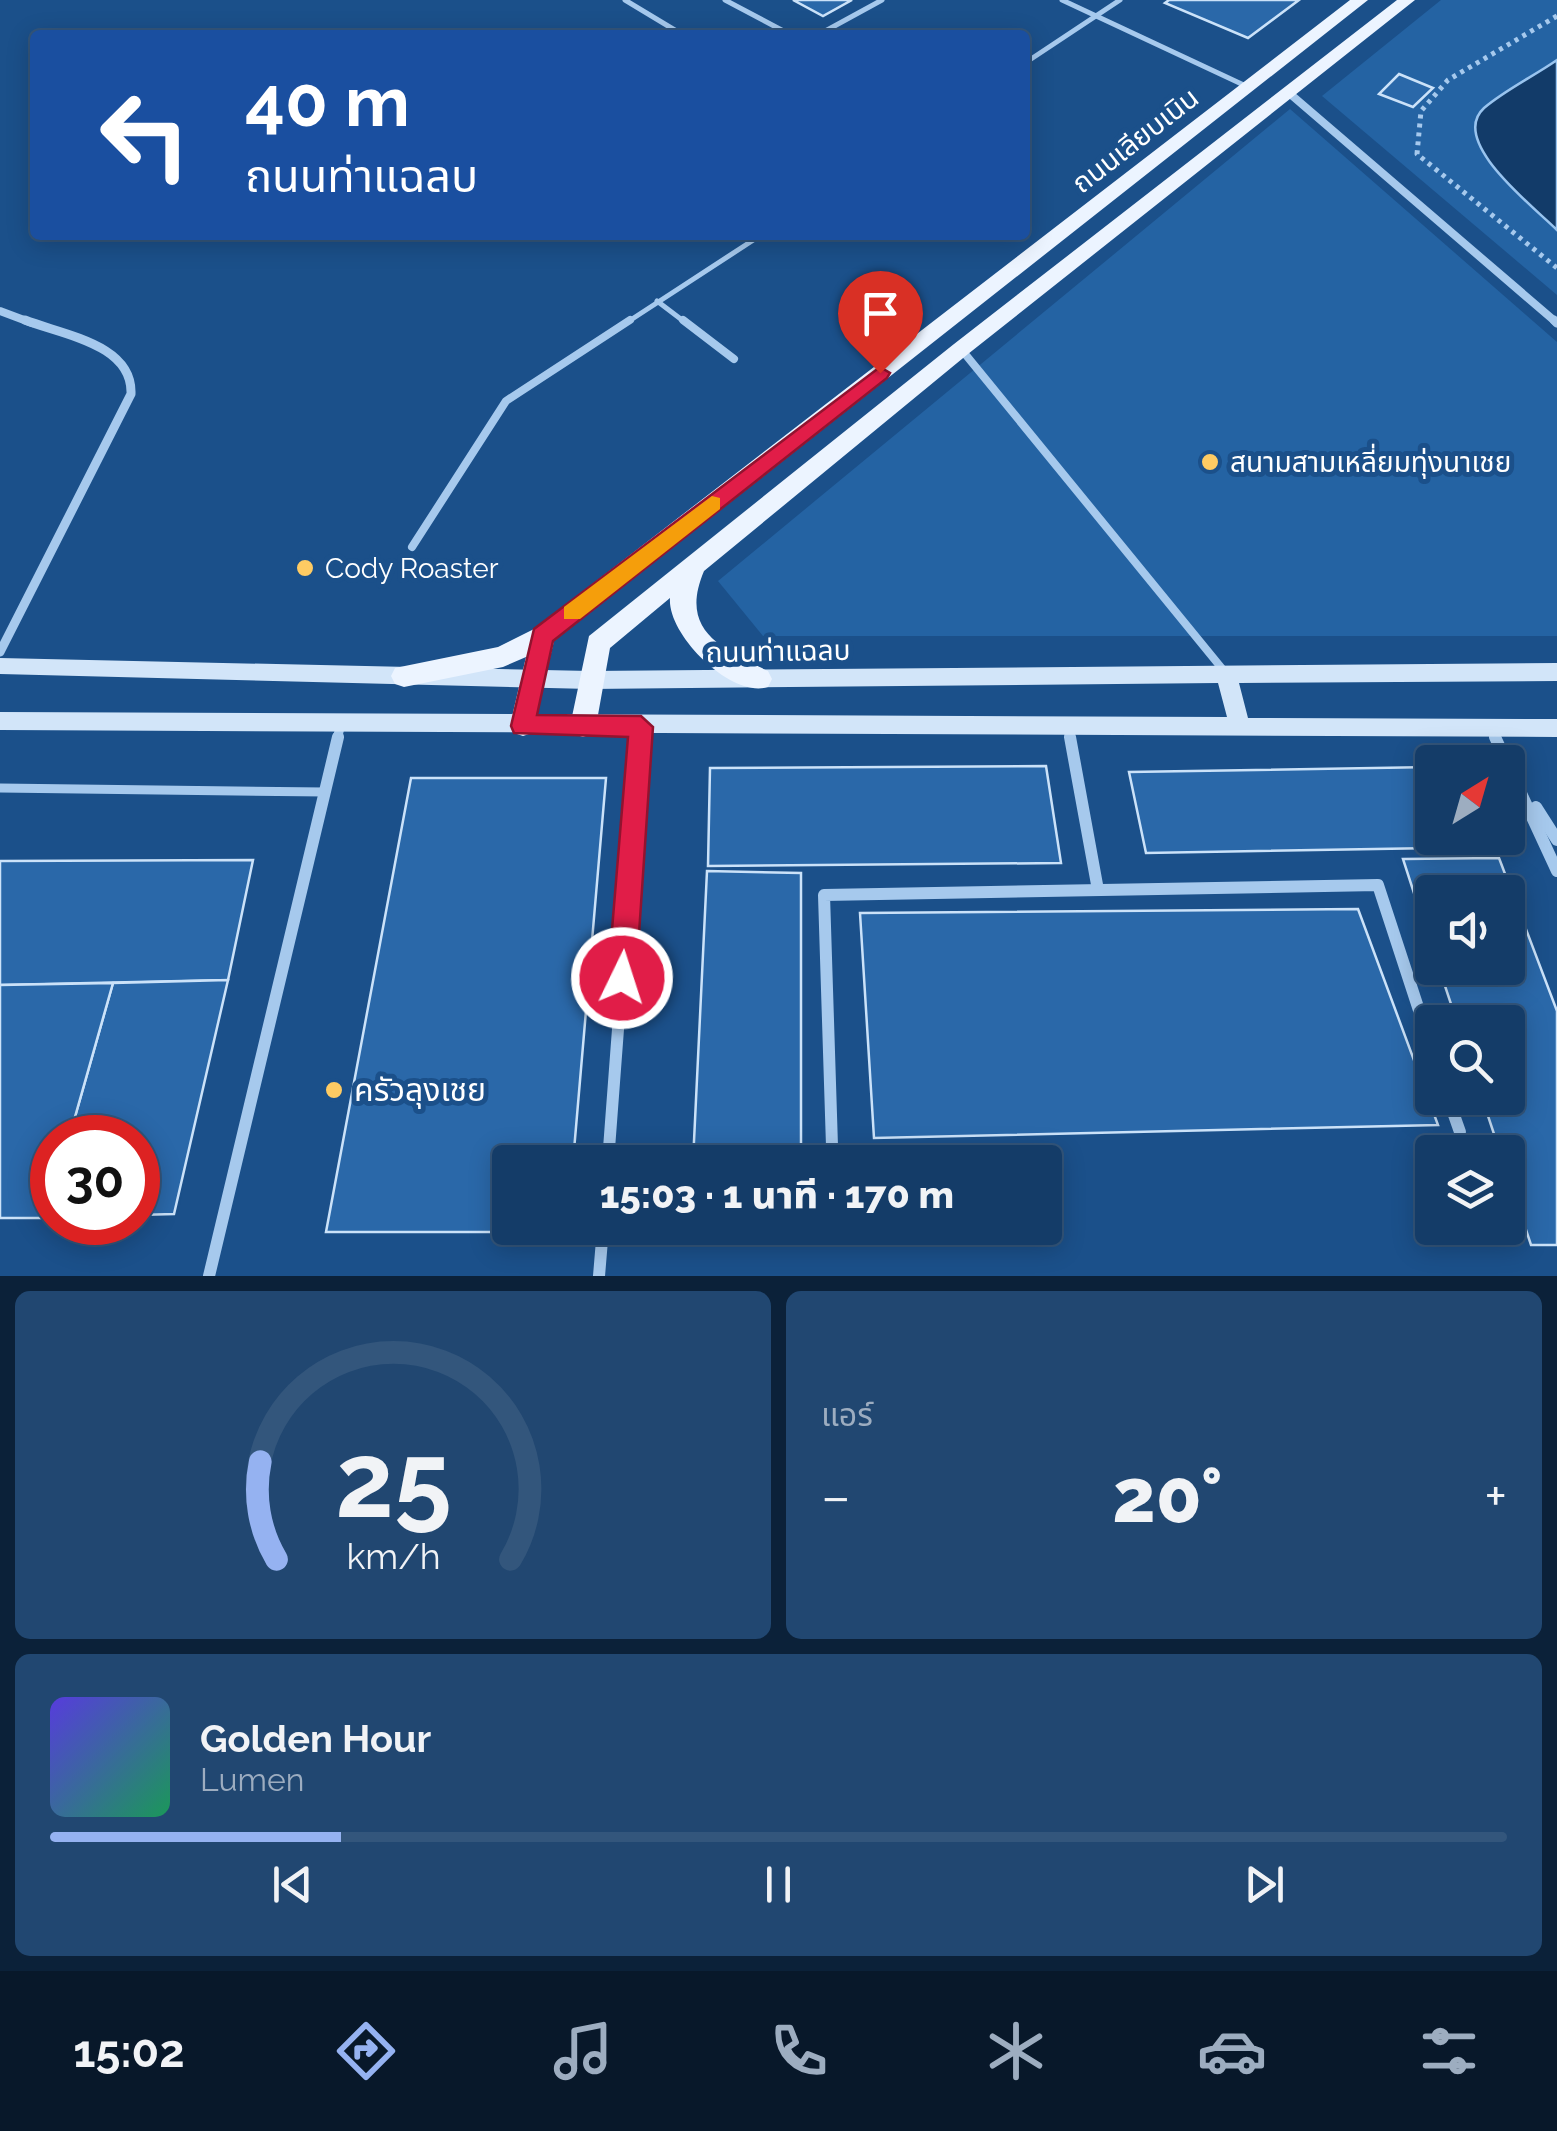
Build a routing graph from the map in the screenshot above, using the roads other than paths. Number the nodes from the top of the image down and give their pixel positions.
1 (625, 0) edge
2 (725, 0) edge
3 (882, 0) edge
4 (1062, 0) edge
5 (1120, 0) edge
6 (1360, 0) edge
7 (1407, 0) edge
8 (1096, 16) junction
9 (675, 30) edge
10 (783, 30) edge
11 (827, 30) edge
12 (1030, 61) edge
13 (1248, 87) junction
14 (1288, 93) junction
15 (753, 240) edge
16 (657, 301) junction
17 (0, 311) edge
18 (1557, 323) edge
19 (961, 350) junction
20 (734, 359) dead end
21 (412, 546) dead end
22 (697, 563) junction
23 (542, 636) junction
24 (0, 652) edge
25 (0, 666) edge
26 (1557, 672) edge
27 (1226, 675) junction
28 (404, 676) junction
29 (760, 678) junction
30 (533, 679) junction
31 (590, 680) junction
32 (0, 720) edge
33 (341, 724) junction
34 (523, 726) junction
35 (584, 726) junction
36 (1068, 726) junction
37 (1240, 726) junction
38 (641, 727) junction
39 (1557, 728) edge
40 (1492, 729) junction
41 (1500, 745) edge
42 (0, 788) edge
43 (1525, 790) edge
44 (326, 792) junction
45 (1525, 795) edge
46 (1557, 840) edge
47 (1557, 871) edge
48 (1098, 890) junction
49 (1417, 1005) edge
50 (1454, 1115) edge
51 (1460, 1132) dead end
52 (609, 1145) edge
53 (832, 1145) edge
54 (602, 1245) edge
55 (209, 1276) edge
56 (599, 1276) edge

1 - 9 lane
2 - 10 lane
3 - 11 lane
4 - 8 lane
5 - 8 lane
6 - 13 main road, ถนนเลียบเนิน
7 - 14 main road, ถนนเลียบเนิน
8 - 12 lane
8 - 13 lane
13 - 23 main road, ถนนเลียบเนิน
14 - 18 street
14 - 19 main road, ถนนเลียบเนิน
15 - 16 lane
16 - 20 lane
16 - 21 lane
17 - 24 street
19 - 22 main road, ถนนเลียบเนิน
19 - 27 lane
22 - 29 main road
22 - 31 main road, ถนนเลียบเนิน
23 - 28 main road, ถนนเลียบเนิน
23 - 30 main road
25 - 28 main road, ถนนท่าแฉลบ
26 - 27 main road, ถนนท่าแฉลบ
27 - 29 main road, ถนนท่าแฉลบ
27 - 37 main road
28 - 30 main road, ถนนท่าแฉลบ
29 - 31 main road, ถนนท่าแฉลบ
30 - 31 main road, ถนนท่าแฉลบ
30 - 34 main road
31 - 35 main road, ถนนเลียบเนิน
32 - 33 main road
33 - 34 main road
33 - 44 street
34 - 35 main road
35 - 38 main road
36 - 37 main road
36 - 38 main road
36 - 48 street
37 - 40 main road
38 - 52 street
39 - 40 main road
40 - 41 street
42 - 44 lane
43 - 46 street
44 - 55 street
45 - 47 street
48 - 49 street
48 - 53 street
50 - 51 street
54 - 56 street

